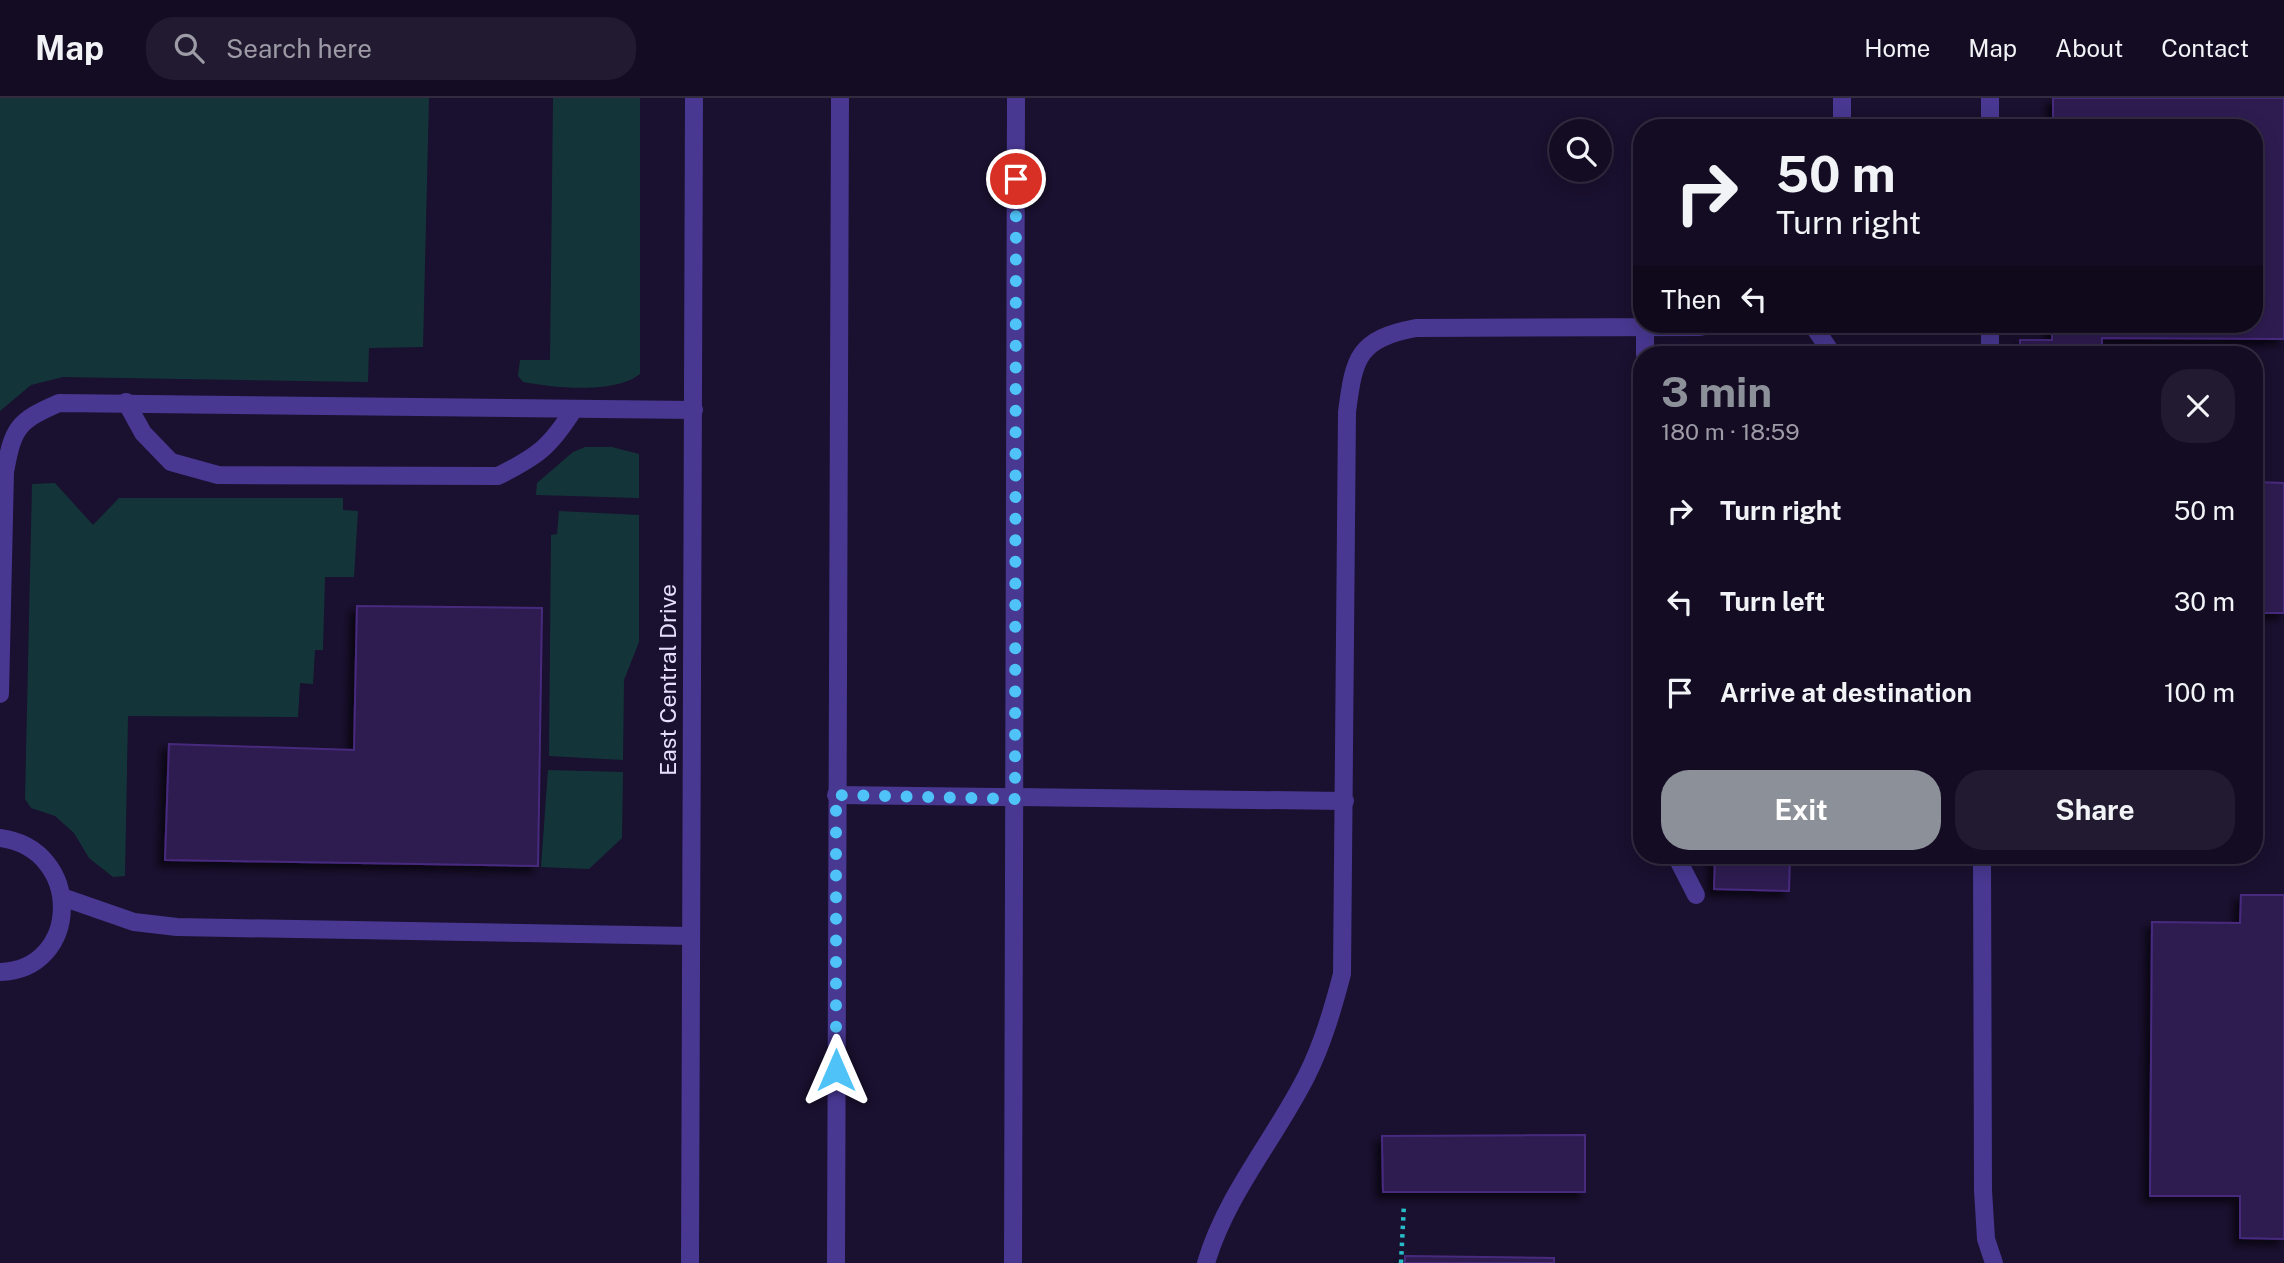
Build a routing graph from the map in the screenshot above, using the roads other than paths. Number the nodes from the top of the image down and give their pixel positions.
1 (694, 98) edge
2 (840, 98) edge
3 (1016, 98) edge
4 (1842, 98) edge
5 (1990, 98) edge
6 (1842, 119) edge
7 (1990, 119) edge
8 (1633, 327) edge
9 (126, 402) junction
10 (574, 409) junction
11 (694, 410) junction
12 (0, 694) edge
13 (836, 795) junction
14 (1015, 799) junction
15 (1345, 801) junction
16 (0, 838) edge
17 (1680, 864) edge
18 (1982, 864) edge
19 (1696, 895) dead end
20 (62, 897) junction
21 (691, 936) junction
22 (0, 972) edge
23 (690, 1263) edge
24 (836, 1263) edge
25 (1013, 1263) edge
26 (1206, 1263) edge
27 (1994, 1263) edge

1 - 11 street, East Central Drive
2 - 13 street
3 - 14 street
4 - 6 street
5 - 7 street
8 - 15 street
9 - 10 street
9 - 10 street
9 - 12 street
10 - 11 street
11 - 21 street, East Central Drive
13 - 14 street
13 - 24 street
14 - 15 street
14 - 25 street
15 - 26 street
16 - 20 street
17 - 19 street
18 - 27 street
20 - 21 street
20 - 22 street
21 - 23 street, East Central Drive

